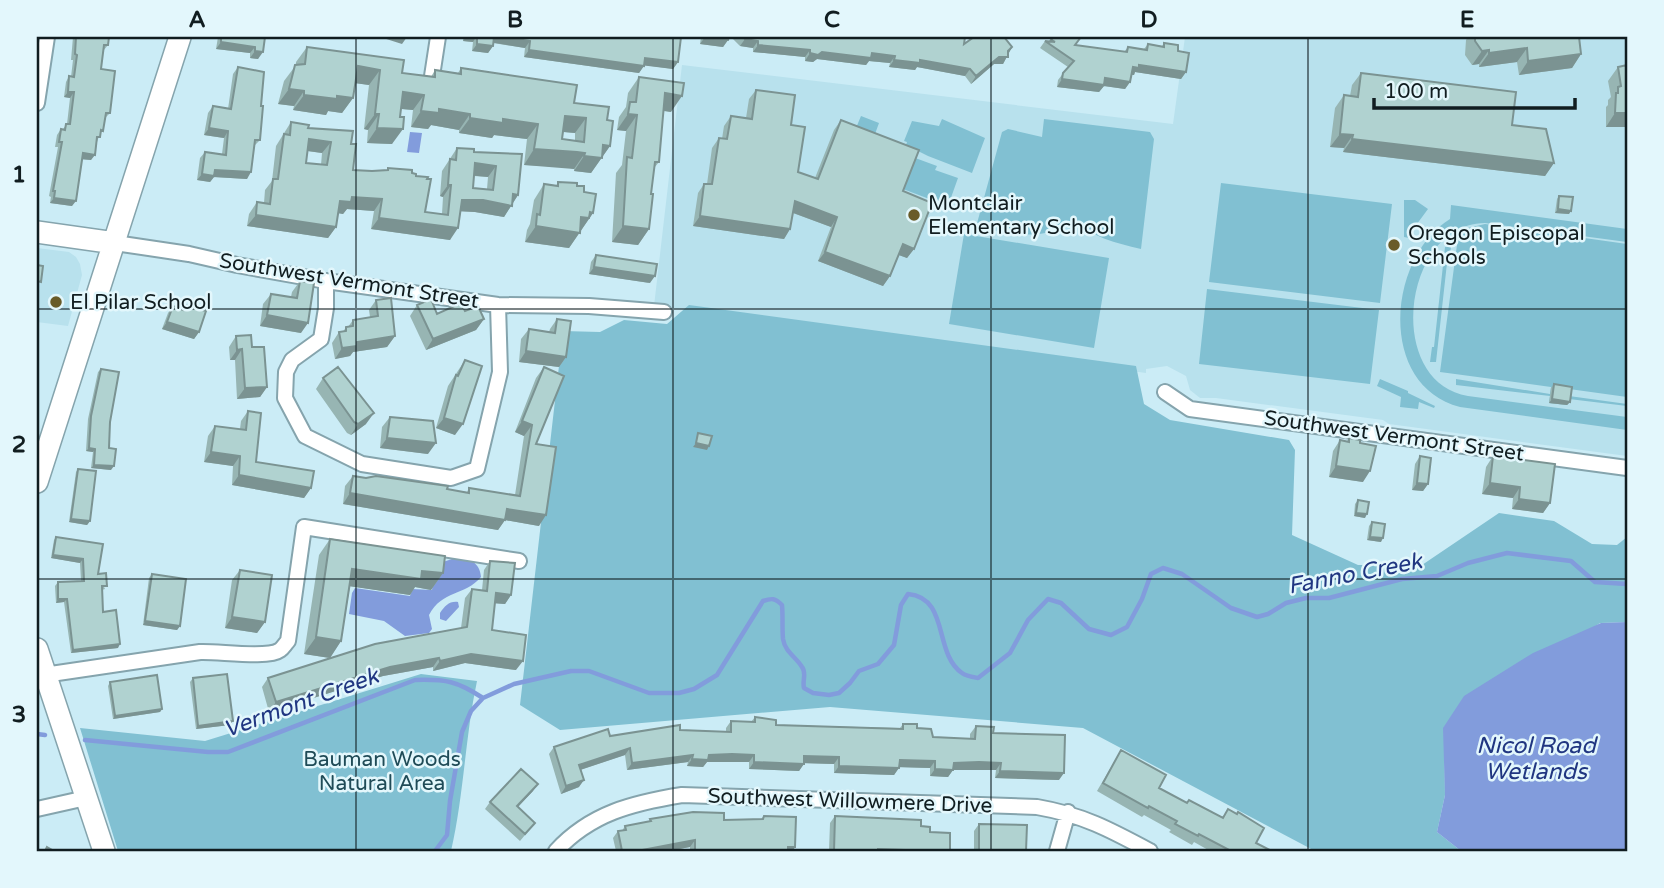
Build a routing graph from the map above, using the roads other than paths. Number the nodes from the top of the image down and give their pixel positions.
1 (47, 37) edge
2 (180, 37) edge
3 (438, 37) edge
4 (432, 76) edge
5 (37, 103) edge
6 (37, 232) edge
7 (115, 243) junction
8 (326, 281) junction
9 (498, 305) junction
10 (664, 312) dead end
11 (1165, 392) dead end
12 (1627, 468) edge
13 (37, 482) edge
14 (519, 561) dead end
15 (37, 649) edge
16 (44, 675) junction
17 (86, 798) junction
18 (37, 809) edge
19 (1068, 812) junction
20 (104, 851) edge
21 (556, 851) edge
22 (1057, 851) edge
23 (1150, 851) edge

1 - 5 street
2 - 7 main road
3 - 4 street
6 - 7 main road, Southwest Vermont Street
7 - 8 street, Southwest Vermont Street
7 - 13 main road
8 - 9 street, Southwest Vermont Street
8 - 9 street
9 - 10 street, Southwest Vermont Street
11 - 12 street, Southwest Vermont Street
14 - 16 street
15 - 16 main road
16 - 17 main road
17 - 18 street
17 - 20 main road
19 - 21 street, Southwest Willowmere Drive
19 - 22 street
19 - 23 street, Southwest Willowmere Drive

